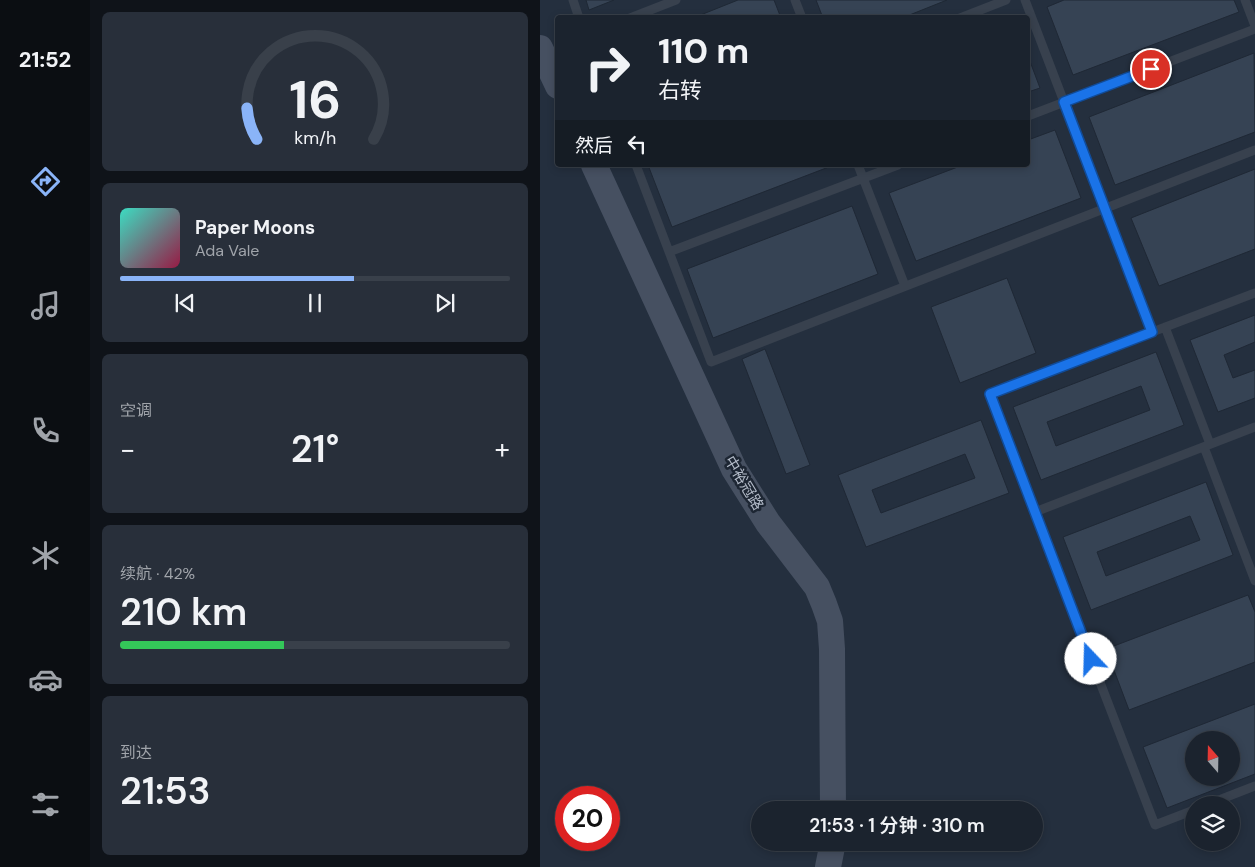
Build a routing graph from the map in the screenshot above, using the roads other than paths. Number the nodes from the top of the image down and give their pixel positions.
1 (573, 0) edge
2 (676, 0) edge
3 (796, 0) edge
4 (1006, 0) edge
5 (1025, 0) edge
6 (1245, 0) edge
7 (579, 15) edge
8 (638, 15) edge
9 (801, 15) edge
10 (968, 15) edge
11 (1255, 27) edge
12 (540, 48) edge
13 (555, 80) edge
14 (1064, 102) junction
15 (1030, 115) edge
16 (1255, 150) edge
17 (595, 167) edge
18 (637, 167) edge
19 (859, 167) edge
20 (893, 167) edge
21 (863, 178) junction
22 (1104, 209) junction
23 (669, 252) junction
24 (904, 286) junction
25 (1255, 293) edge
26 (1165, 327) junction
27 (1152, 332) junction
28 (1255, 427) edge
29 (1207, 446) junction
30 (1035, 512) junction
31 (1255, 581) edge
32 (1255, 786) edge
33 (1229, 796) edge
34 (832, 801) edge
35 (1185, 813) edge
36 (831, 851) edge
37 (828, 867) edge

1 - 7 lane
2 - 8 lane
3 - 9 lane
4 - 10 lane
5 - 14 lane
6 - 11 lane
11 - 14 lane
12 - 13 street
14 - 15 lane
14 - 22 lane
16 - 22 lane
17 - 34 street, 中裕冠路
18 - 23 lane
19 - 21 lane
20 - 21 lane
21 - 23 lane
21 - 24 lane
22 - 24 lane
22 - 27 lane
23 - 24 lane
25 - 26 lane
26 - 27 lane
26 - 29 lane
27 - 30 lane
28 - 29 lane
29 - 30 lane
29 - 31 lane
30 - 35 lane
32 - 33 lane
36 - 37 street

